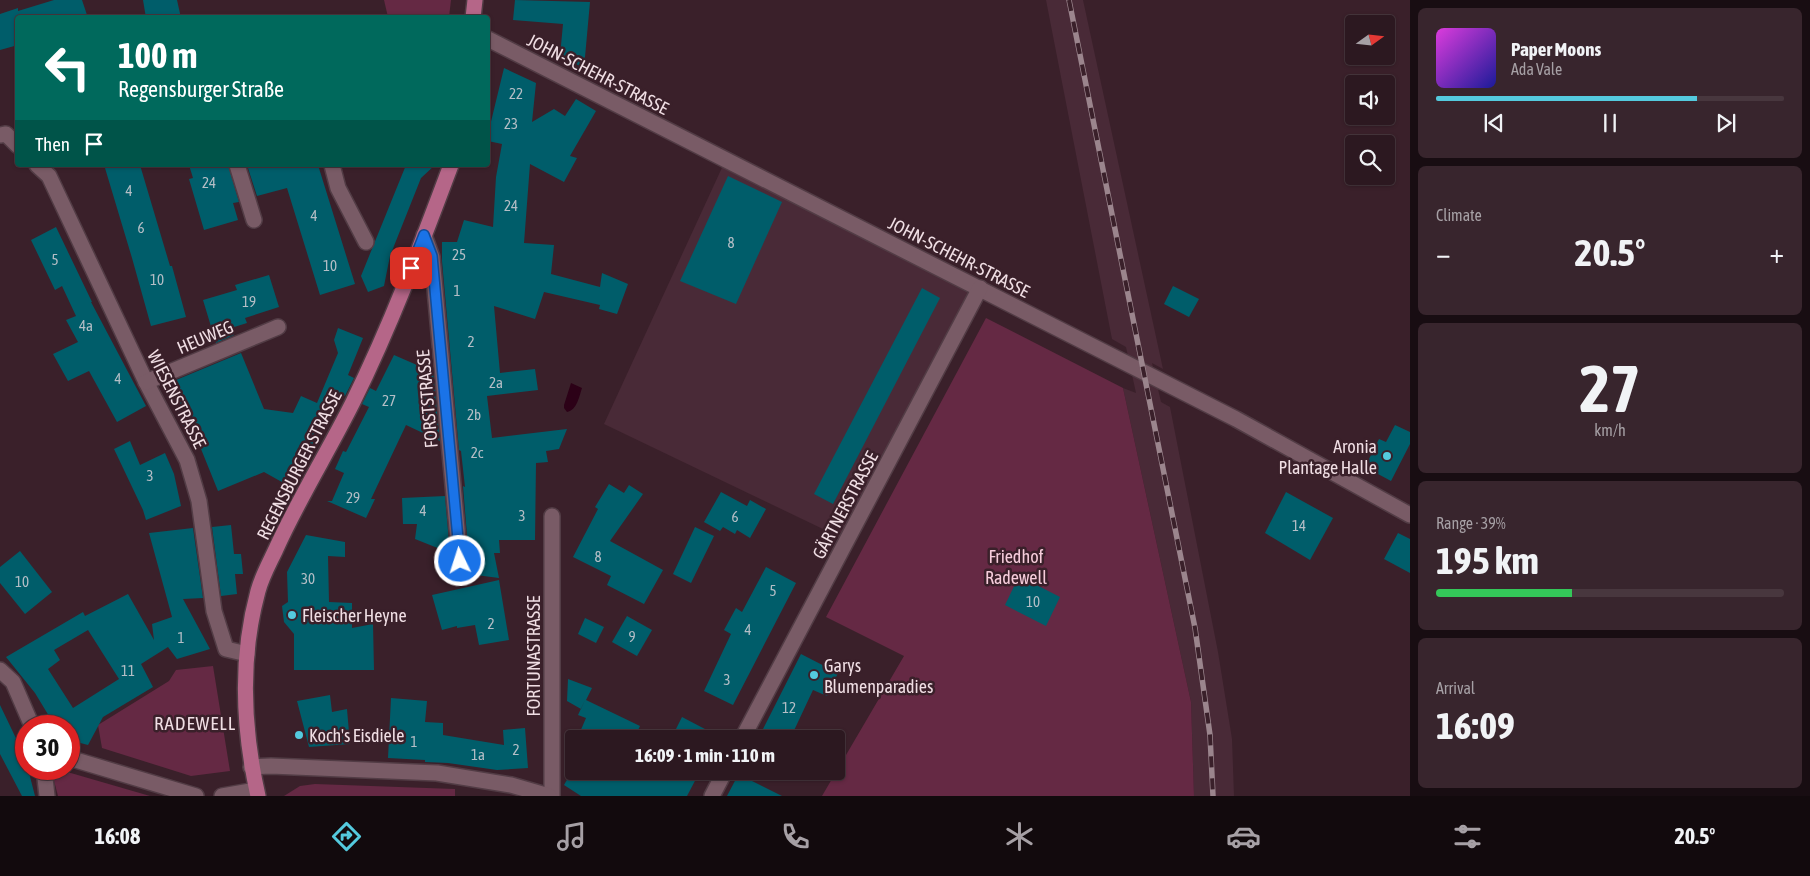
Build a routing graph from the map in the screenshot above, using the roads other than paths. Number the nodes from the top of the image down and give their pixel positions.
1 (475, 0) edge
2 (473, 15) edge
3 (490, 40) edge
4 (0, 135) edge
5 (15, 143) edge
6 (39, 167) edge
7 (238, 167) edge
8 (333, 167) edge
9 (450, 167) edge
10 (254, 220) dead end
11 (424, 235) junction
12 (366, 242) dead end
13 (980, 288) junction
14 (278, 327) dead end
15 (146, 382) junction
16 (1410, 515) edge
17 (552, 516) dead end
18 (460, 561) dead end
19 (246, 654) junction
20 (0, 670) edge
21 (27, 715) edge
22 (747, 730) edge
23 (80, 761) edge
24 (251, 767) junction
25 (45, 780) edge
26 (720, 780) edge
27 (257, 793) edge
28 (47, 796) edge
29 (196, 796) edge
30 (222, 796) edge
31 (551, 796) edge
32 (712, 796) edge

1 - 2 main road
3 - 13 street, JOHN-SCHEHR-STRASSE
4 - 5 street
6 - 15 street, WIESENSTRASSE
7 - 10 street
8 - 12 street
9 - 11 main road, REGENSBURGER STRASSE
11 - 18 street, FORSTSTRASSE
11 - 19 main road, REGENSBURGER STRASSE
13 - 16 street, JOHN-SCHEHR-STRASSE
13 - 22 street, GÄRTNERSTRASSE
14 - 15 street, HEUWEG
15 - 19 street, WIESENSTRASSE
17 - 31 street, FORTUNASTRASSE
19 - 24 main road, REGENSBURGER STRASSE
20 - 21 street
23 - 29 street
24 - 27 main road, REGENSBURGER STRASSE
24 - 31 street
25 - 28 street
26 - 32 street
27 - 30 street

